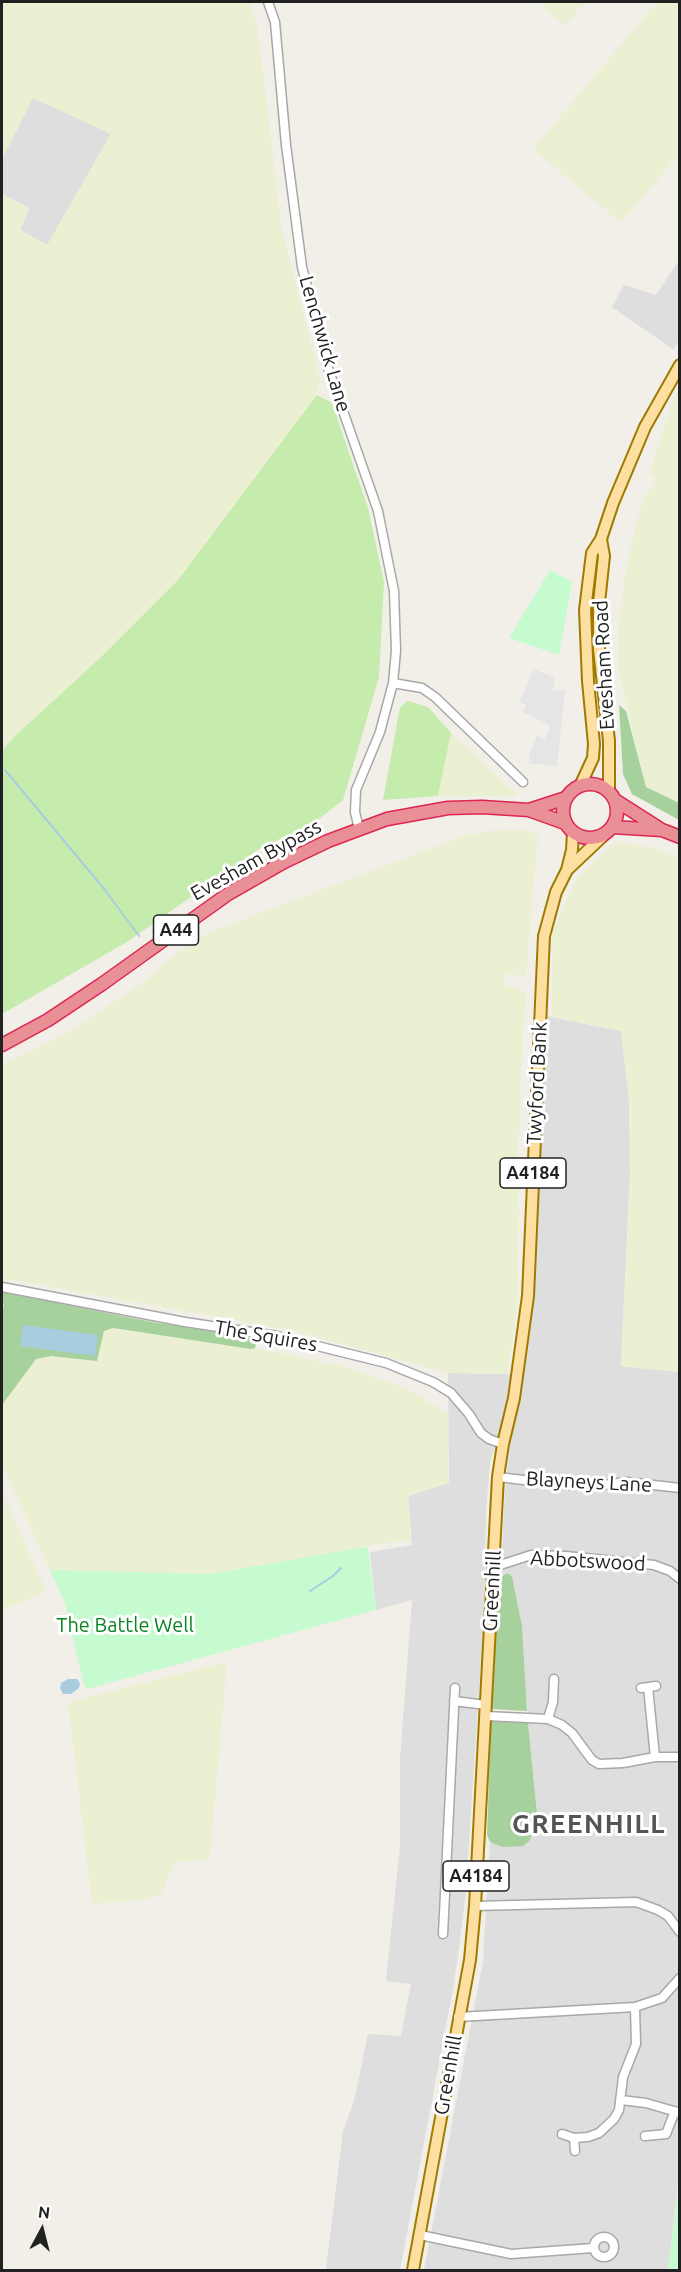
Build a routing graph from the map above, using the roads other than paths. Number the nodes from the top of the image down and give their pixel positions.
1 (268, 2) edge
2 (680, 364) edge
3 (601, 539) junction
4 (393, 683) junction
5 (523, 782) dead end
6 (580, 786) junction
7 (612, 796) junction
8 (566, 798) junction
9 (529, 810) junction
10 (569, 828) junction
11 (359, 829) junction
12 (662, 830) junction
13 (608, 831) junction
14 (680, 837) edge
15 (567, 870) junction
16 (2, 1045) edge
17 (2, 1287) edge
18 (503, 1444) junction
19 (498, 1477) junction
20 (680, 1488) edge
21 (494, 1567) junction
22 (680, 1579) edge
23 (554, 1679) dead end
24 (648, 1687) dead end
25 (455, 1688) dead end
26 (454, 1701) junction
27 (486, 1710) junction
28 (549, 1719) junction
29 (655, 1757) junction
30 (680, 1757) edge
31 (446, 1879) junction
32 (476, 1879) junction
33 (475, 1906) junction
34 (680, 1932) edge
35 (443, 1934) dead end
36 (680, 1978) edge
37 (635, 2007) junction
38 (458, 2017) junction
39 (621, 2100) junction
40 (677, 2112) edge
41 (562, 2134) dead end
42 (645, 2136) dead end
43 (574, 2138) junction
44 (576, 2151) dead end
45 (420, 2235) junction
46 (593, 2248) dead end
47 (412, 2271) edge

1 - 4 street, Lenchwick Lane
2 - 3 main road, Evesham Road
3 - 6 main road, Evesham Road
3 - 7 main road, Evesham Road
4 - 5 street
4 - 11 street, Lenchwick Lane
6 - 7 highway
6 - 8 highway
7 - 12 highway
7 - 13 highway
8 - 9 highway, Evesham Bypass / A44
8 - 10 highway
9 - 10 highway, Evesham Bypass / A44
9 - 11 highway, Evesham Bypass / A44
10 - 13 highway
10 - 15 main road, Twyford Bank / A4184
11 - 16 highway, Evesham Bypass / A44
12 - 13 highway
12 - 14 highway
13 - 15 main road, Twyford Bank / A4184
15 - 18 main road, Twyford Bank / A4184
17 - 18 street, The Squires
18 - 19 main road, Twyford Bank / A4184
19 - 20 street, Blayneys Lane
19 - 21 main road, Greenhill / A4184
21 - 22 street, Abbotswood
21 - 27 main road, Greenhill / A4184
23 - 28 street
24 - 29 street
25 - 26 street
26 - 27 street
26 - 31 street
27 - 28 street
27 - 32 main road, Greenhill / A4184
28 - 29 street
29 - 30 street
31 - 32 street
31 - 35 street
32 - 33 main road, Greenhill / A4184
33 - 34 street
33 - 38 main road, Greenhill / A4184
36 - 37 street
37 - 38 street
37 - 39 street
38 - 45 main road, Greenhill / A4184
39 - 40 street
39 - 43 street
40 - 42 street
41 - 43 street
43 - 44 street
45 - 46 street
45 - 47 main road, Greenhill / A4184

